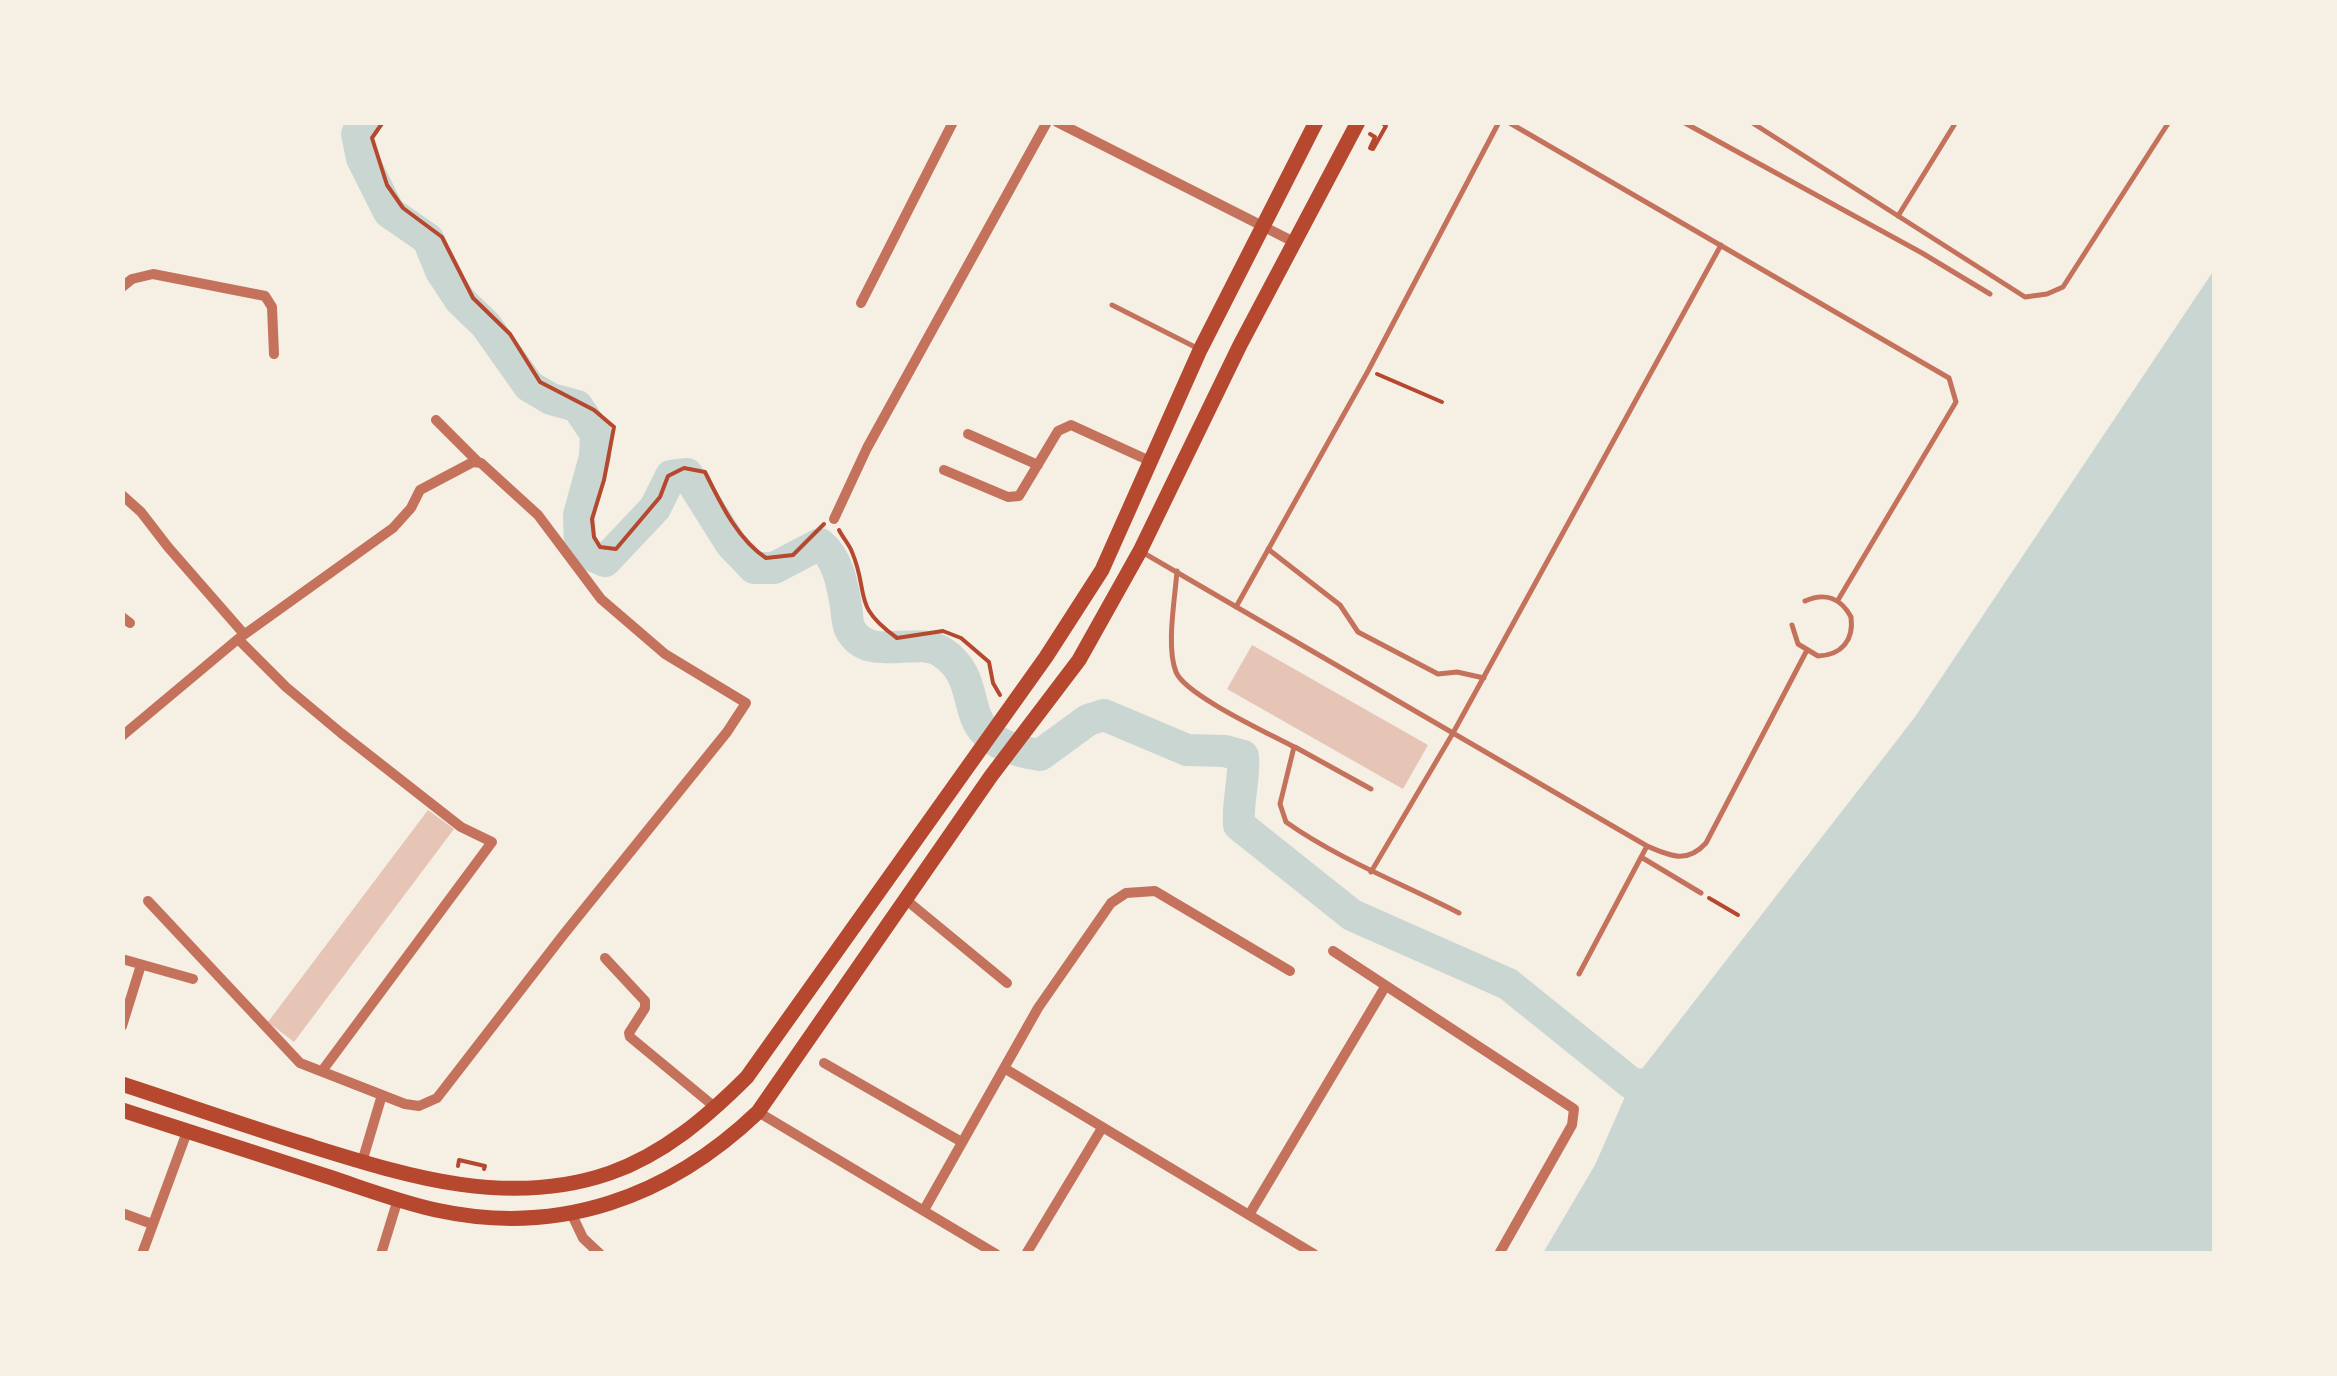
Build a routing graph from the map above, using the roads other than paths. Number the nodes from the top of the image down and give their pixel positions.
1 (954, 122) edge
2 (1047, 122) edge
3 (1057, 122) edge
4 (1316, 122) edge
5 (1358, 122) edge
6 (1499, 122) edge
7 (1508, 122) edge
8 (1683, 122) edge
9 (1751, 122) edge
10 (1956, 122) edge
11 (2169, 122) edge
12 (1898, 216) junction
13 (1261, 225) junction
14 (1294, 242) junction
15 (1722, 245) junction
16 (122, 287) edge
17 (1990, 294) dead end
18 (861, 303) dead end
19 (1112, 305) dead end
20 (1200, 350) junction
21 (274, 354) dead end
22 (436, 420) dead end
23 (968, 434) dead end
24 (1150, 461) junction
25 (478, 462) junction
26 (1038, 465) junction
27 (944, 470) dead end
28 (122, 495) edge
29 (834, 518) road end
30 (1140, 550) junction
31 (1268, 550) junction
32 (1177, 571) junction
33 (1838, 600) junction
34 (1805, 601) dead end
35 (1236, 607) junction
36 (1792, 625) dead end
37 (241, 637) junction
38 (1806, 652) junction
39 (1484, 678) junction
40 (124, 733) edge
41 (1454, 733) junction
42 (1294, 747) junction
43 (1371, 790) dead end
44 (1647, 846) junction
45 (1641, 857) junction
46 (1371, 872) junction
47 (1701, 893) road end
48 (905, 900) junction
49 (148, 901) dead end
50 (1460, 913) dead end
51 (1333, 951) dead end
52 (604, 958) dead end
53 (122, 959) edge
54 (141, 965) junction
55 (1290, 971) dead end
56 (1578, 974) dead end
57 (193, 979) dead end
58 (1007, 982) dead end
59 (1385, 987) junction
60 (122, 1026) edge
61 (824, 1063) dead end
62 (1004, 1068) junction
63 (322, 1072) junction
64 (122, 1084) edge
65 (382, 1095) junction
66 (716, 1108) junction
67 (122, 1110) edge
68 (758, 1112) junction
69 (1102, 1128) junction
70 (187, 1132) junction
71 (960, 1141) junction
72 (362, 1162) junction
73 (398, 1199) junction
74 (924, 1210) junction
75 (122, 1213) edge
76 (572, 1215) junction
77 (1249, 1215) junction
78 (152, 1224) junction
79 (142, 1254) edge
80 (381, 1254) edge
81 (600, 1254) edge
82 (996, 1254) edge
83 (1026, 1254) edge
84 (1314, 1254) edge
85 (1500, 1254) edge

1 - 18 street
2 - 29 street
3 - 13 street
4 - 13 main road
5 - 14 main road
6 - 31 lane
7 - 15 lane
8 - 17 lane
9 - 12 lane
10 - 12 lane
11 - 12 lane
13 - 14 street
13 - 20 main road
14 - 30 main road
15 - 33 lane
15 - 39 lane
16 - 21 street
19 - 20 lane
20 - 24 main road
22 - 25 street
23 - 26 street
24 - 26 street
24 - 66 main road
25 - 37 street
25 - 65 street
26 - 27 street
28 - 37 street
30 - 32 lane
30 - 48 main road
31 - 35 lane
31 - 39 lane
32 - 35 lane
32 - 42 lane
33 - 34 lane
33 - 38 lane
35 - 41 lane
36 - 38 lane
37 - 40 street
37 - 63 street
38 - 44 lane
39 - 41 lane
41 - 44 lane
41 - 46 lane
42 - 43 lane
42 - 46 lane
44 - 45 lane
45 - 47 lane
45 - 56 lane
46 - 50 lane
48 - 58 street
48 - 68 main road
49 - 63 street
51 - 59 street
52 - 66 street
53 - 54 street
54 - 57 street
54 - 60 street
55 - 62 street
59 - 77 street
59 - 85 street
61 - 71 street
62 - 69 street
62 - 71 street
63 - 65 street
64 - 72 main road
65 - 72 street
66 - 72 main road
67 - 70 main road
68 - 74 street
68 - 76 main road
69 - 77 street
69 - 83 street
70 - 73 main road
70 - 78 street
71 - 74 street
73 - 76 main road
73 - 80 street
74 - 82 street
75 - 78 street
76 - 81 street
77 - 84 street
78 - 79 street

